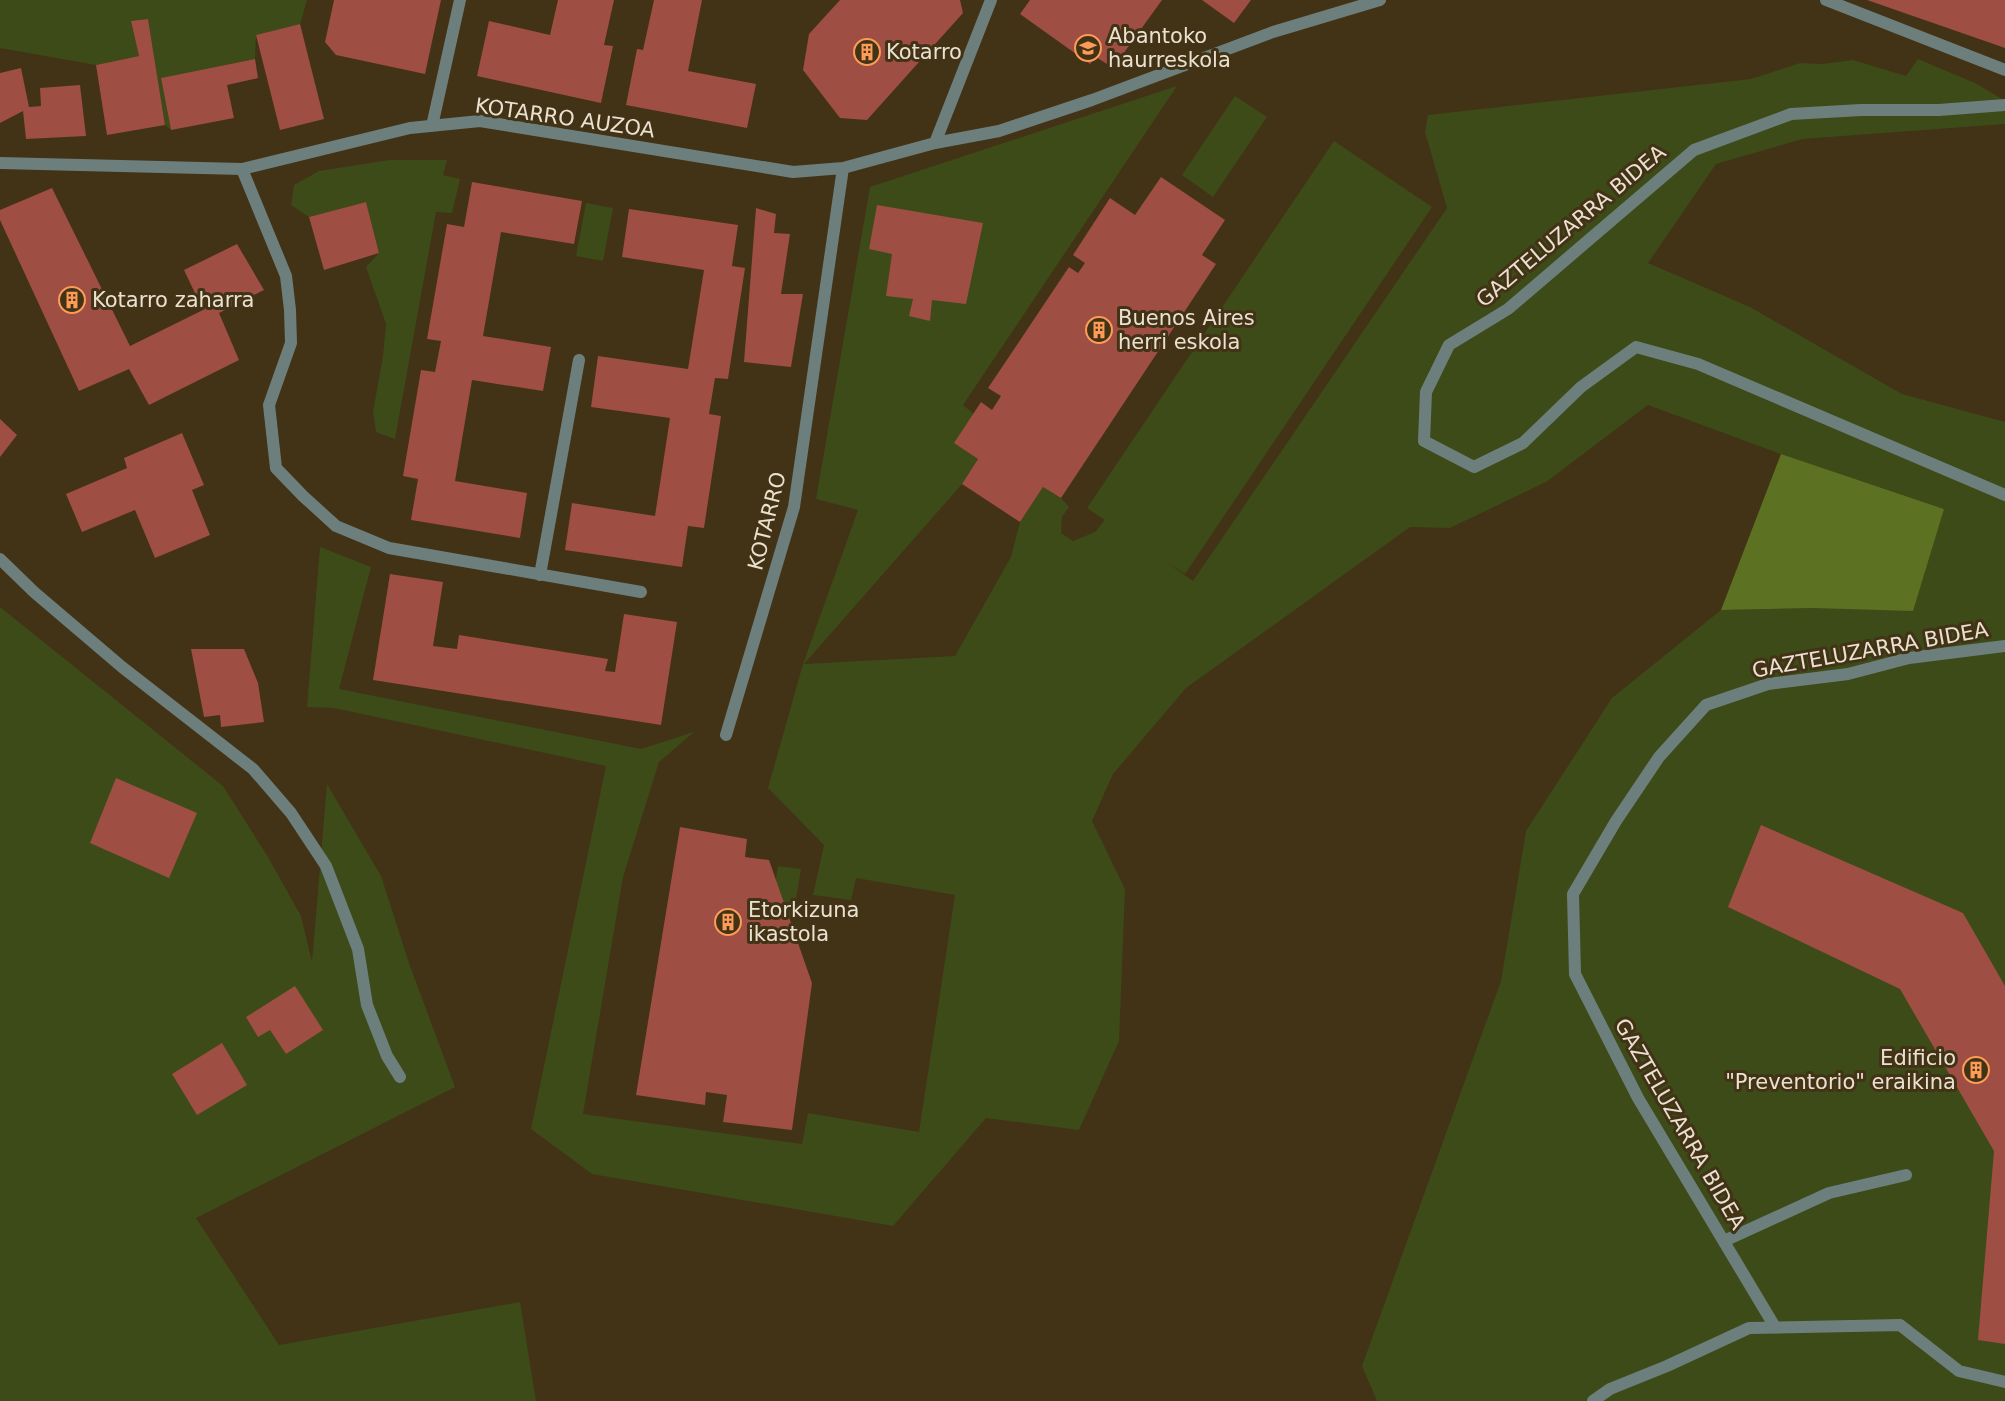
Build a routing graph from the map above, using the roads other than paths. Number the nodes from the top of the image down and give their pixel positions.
1 (460, 0) edge
2 (991, 0) edge
3 (1380, 0) edge
4 (1826, 0) edge
5 (2005, 70) edge
6 (2005, 105) edge
7 (432, 126) junction
8 (935, 143) junction
9 (0, 163) edge
10 (843, 168) junction
11 (242, 169) junction
12 (579, 360) dead end
13 (2005, 495) edge
14 (0, 559) edge
15 (540, 575) junction
16 (641, 592) dead end
17 (2005, 646) edge
18 (726, 735) dead end
19 (400, 1077) dead end
20 (1906, 1175) dead end
21 (1724, 1240) junction
22 (1775, 1327) junction
23 (2005, 1382) edge
24 (1593, 1401) edge

1 - 7 street
2 - 8 street
3 - 8 street
4 - 5 street
6 - 13 street, GAZTELUZARRA BIDEA
7 - 10 street, KOTARRO AUZOA
7 - 11 street, KOTARRO AUZOA
8 - 10 street, KOTARRO AUZOA
9 - 11 street, KOTARRO AUZOA
10 - 18 street, KOTARRO
11 - 15 street
12 - 15 street
14 - 19 street
15 - 16 street
17 - 21 street, GAZTELUZARRA BIDEA
20 - 21 street
21 - 22 street, GAZTELUZARRA BIDEA
22 - 23 street
22 - 24 street

